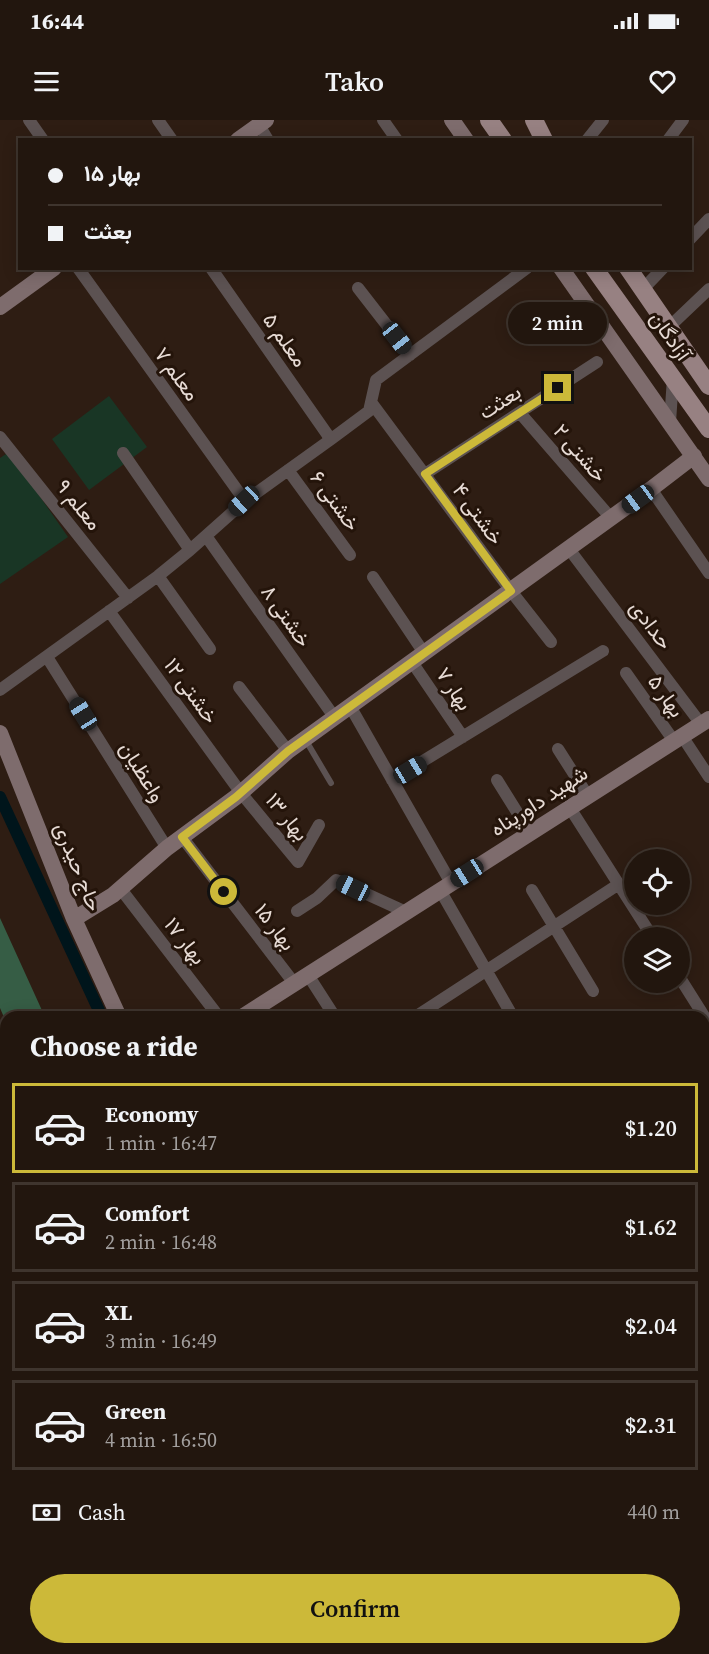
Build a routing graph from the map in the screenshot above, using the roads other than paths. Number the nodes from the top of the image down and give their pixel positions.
1 (29, 120) edge
2 (158, 120) edge
3 (383, 120) edge
4 (452, 120) edge
5 (489, 120) edge
6 (534, 120) edge
7 (603, 120) edge
8 (683, 120) edge
9 (262, 123) edge
10 (42, 138) edge
11 (171, 138) edge
12 (241, 138) edge
13 (267, 138) edge
14 (396, 138) edge
15 (465, 138) edge
16 (502, 138) edge
17 (543, 138) edge
18 (589, 138) edge
19 (670, 138) edge
20 (709, 219) edge
21 (692, 237) edge
22 (51, 270) edge
23 (79, 270) edge
24 (212, 270) edge
25 (524, 270) edge
26 (562, 270) edge
27 (595, 270) edge
28 (602, 270) edge
29 (629, 270) edge
30 (662, 270) edge
31 (358, 288) dead end
32 (709, 289) edge
33 (646, 296) junction
34 (0, 307) edge
35 (669, 328) junction
36 (410, 355) junction
37 (597, 362) dead end
38 (673, 378) junction
39 (709, 386) edge
40 (371, 402) junction
41 (520, 413) junction
42 (670, 422) junction
43 (709, 429) edge
44 (0, 437) edge
45 (329, 437) junction
46 (123, 453) dead end
47 (694, 456) junction
48 (288, 470) junction
49 (425, 474) junction
50 (709, 479) edge
51 (651, 489) junction
52 (244, 501) junction
53 (611, 518) junction
54 (206, 536) junction
55 (569, 549) junction
56 (190, 550) junction
57 (350, 555) dead end
58 (709, 573) edge
59 (158, 576) junction
60 (373, 577) dead end
61 (511, 591) junction
62 (128, 598) junction
63 (110, 611) junction
64 (551, 642) dead end
65 (210, 649) dead end
66 (603, 651) dead end
67 (47, 657) junction
68 (418, 657) junction
69 (626, 673) dead end
70 (239, 687) dead end
71 (0, 690) edge
72 (350, 706) junction
73 (335, 718) junction
74 (705, 721) edge
75 (0, 733) edge
76 (463, 737) junction
77 (305, 739) junction
78 (678, 739) junction
79 (558, 749) dead end
80 (288, 751) junction
81 (709, 777) edge
82 (392, 780) junction
83 (498, 780) dead end
84 (332, 783) dead end
85 (242, 793) junction
86 (588, 796) junction
87 (570, 808) junction
88 (319, 825) dead end
89 (530, 833) junction
90 (182, 837) junction
91 (167, 848) junction
92 (619, 884) junction
93 (446, 887) junction
94 (120, 888) junction
95 (532, 890) dead end
96 (297, 911) dead end
97 (406, 912) junction
98 (74, 919) junction
99 (554, 926) junction
100 (646, 927) edge
101 (486, 970) junction
102 (301, 979) junction
103 (593, 991) dead end
104 (689, 993) edge
105 (116, 1011) edge
106 (214, 1011) edge
107 (252, 1011) edge
108 (330, 1011) edge
109 (424, 1011) edge
110 (510, 1011) edge
111 (701, 1011) edge

1 - 10 street
2 - 11 street
3 - 14 street
4 - 15 street
5 - 16 main road
6 - 17 main road
7 - 18 street
8 - 19 street
9 - 12 street
9 - 13 street
20 - 21 street
22 - 34 street
23 - 52 street, معلم ۷
24 - 45 street, معلم ۵
25 - 36 street
26 - 42 street
27 - 38 main road, آزادگان
28 - 33 main road
29 - 33 main road, آزادگان
30 - 33 street
31 - 36 street
32 - 35 street
33 - 35 main road, آزادگان
35 - 39 main road, آزادگان
36 - 40 street
37 - 41 street, بعثت
38 - 42 street
38 - 43 main road, آزادگان
40 - 45 street
40 - 49 street, خشتی ۴
41 - 49 street, بعثت
41 - 53 street, خشتی ۲
42 - 47 street
44 - 62 street, معلم ۹
45 - 48 street
46 - 56 street
47 - 50 street
47 - 51 street
48 - 52 street
48 - 57 street, خشتی ۶
49 - 61 street, خشتی ۴
51 - 53 street
51 - 58 street
52 - 54 street
53 - 55 street
54 - 56 street
54 - 73 street, خشتی ۸
55 - 61 street
55 - 74 street, حدادی
56 - 59 street
59 - 62 street
59 - 65 street
60 - 68 street
61 - 64 street
61 - 68 street
62 - 63 street
63 - 67 street
63 - 85 street, خشتی ۱۲
66 - 76 street
67 - 71 street
67 - 91 street, واعظیان
68 - 72 street
68 - 76 street, بهار ۷
69 - 78 street, بهار ۵
70 - 80 street
72 - 73 street
72 - 82 street
73 - 77 street
74 - 78 street, شهید داورپناه
75 - 98 street, حاج حیدری
76 - 82 street
77 - 80 street
77 - 84 lane
78 - 81 street, بهار ۵
78 - 86 street, شهید داورپناه
79 - 86 street
80 - 85 street
82 - 93 street
83 - 89 street
85 - 88 street, بهار ۱۳
85 - 90 street
86 - 87 street, شهید داورپناه
87 - 89 street, شهید داورپناه
87 - 92 street
89 - 93 street, شهید داورپناه
90 - 91 street
90 - 102 street, بهار ۱۵
91 - 94 street
92 - 99 street
92 - 100 street
93 - 97 street, شهید داورپناه
93 - 101 street
94 - 98 street
94 - 106 street, بهار ۱۷
95 - 99 street
96 - 97 street
97 - 102 street, شهید داورپناه
98 - 105 street, حاج حیدری
99 - 101 street
99 - 103 street
101 - 109 street
101 - 110 street
102 - 107 street, شهید داورپناه
102 - 108 street, بهار ۱۵
104 - 111 street

